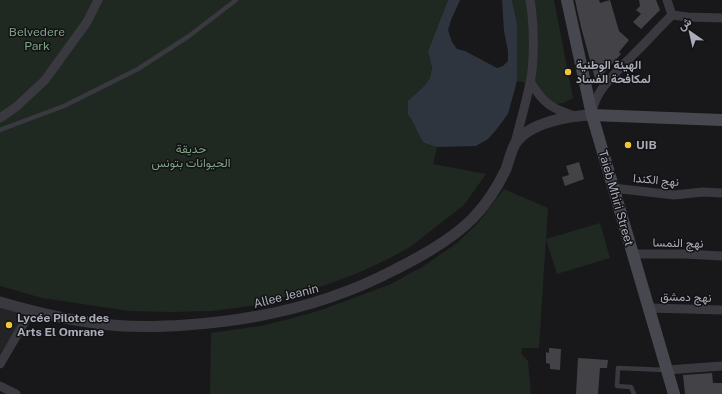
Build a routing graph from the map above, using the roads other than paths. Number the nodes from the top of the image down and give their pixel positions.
1 (98, 0) edge
2 (236, 0) edge
3 (530, 0) edge
4 (567, 0) edge
5 (667, 0) edge
6 (672, 15) junction
7 (722, 18) edge
8 (531, 82) junction
9 (592, 114) junction
10 (575, 116) junction
11 (0, 118) edge
12 (722, 120) edge
13 (0, 130) edge
14 (515, 144) junction
15 (613, 188) junction
16 (722, 193) edge
17 (633, 254) junction
18 (722, 256) edge
19 (0, 302) edge
20 (649, 308) junction
21 (722, 310) edge
22 (30, 311) junction
23 (0, 364) edge
24 (722, 366) edge
25 (667, 370) junction
26 (0, 386) edge
27 (16, 394) edge
28 (634, 394) edge
29 (674, 394) edge

1 - 11 street
2 - 13 lane
3 - 8 street
4 - 9 main road, Taieb Mhiri Street
5 - 6 street
6 - 7 street
6 - 9 street
8 - 10 street
8 - 14 street
9 - 10 street
9 - 12 main road
9 - 15 main road, Taieb Mhiri Street
10 - 14 street
14 - 22 street, Allee Jeanin
15 - 16 street, نهج الكندا
15 - 17 main road, Taieb Mhiri Street
17 - 18 street, نهج النمسا
17 - 20 main road, Taieb Mhiri Street
19 - 22 street, Allee Jeanin
20 - 21 street, نهج دمشق
20 - 25 main road, Taieb Mhiri Street
22 - 23 street
24 - 25 street
25 - 28 lane
25 - 29 main road, Taieb Mhiri Street
26 - 27 street

